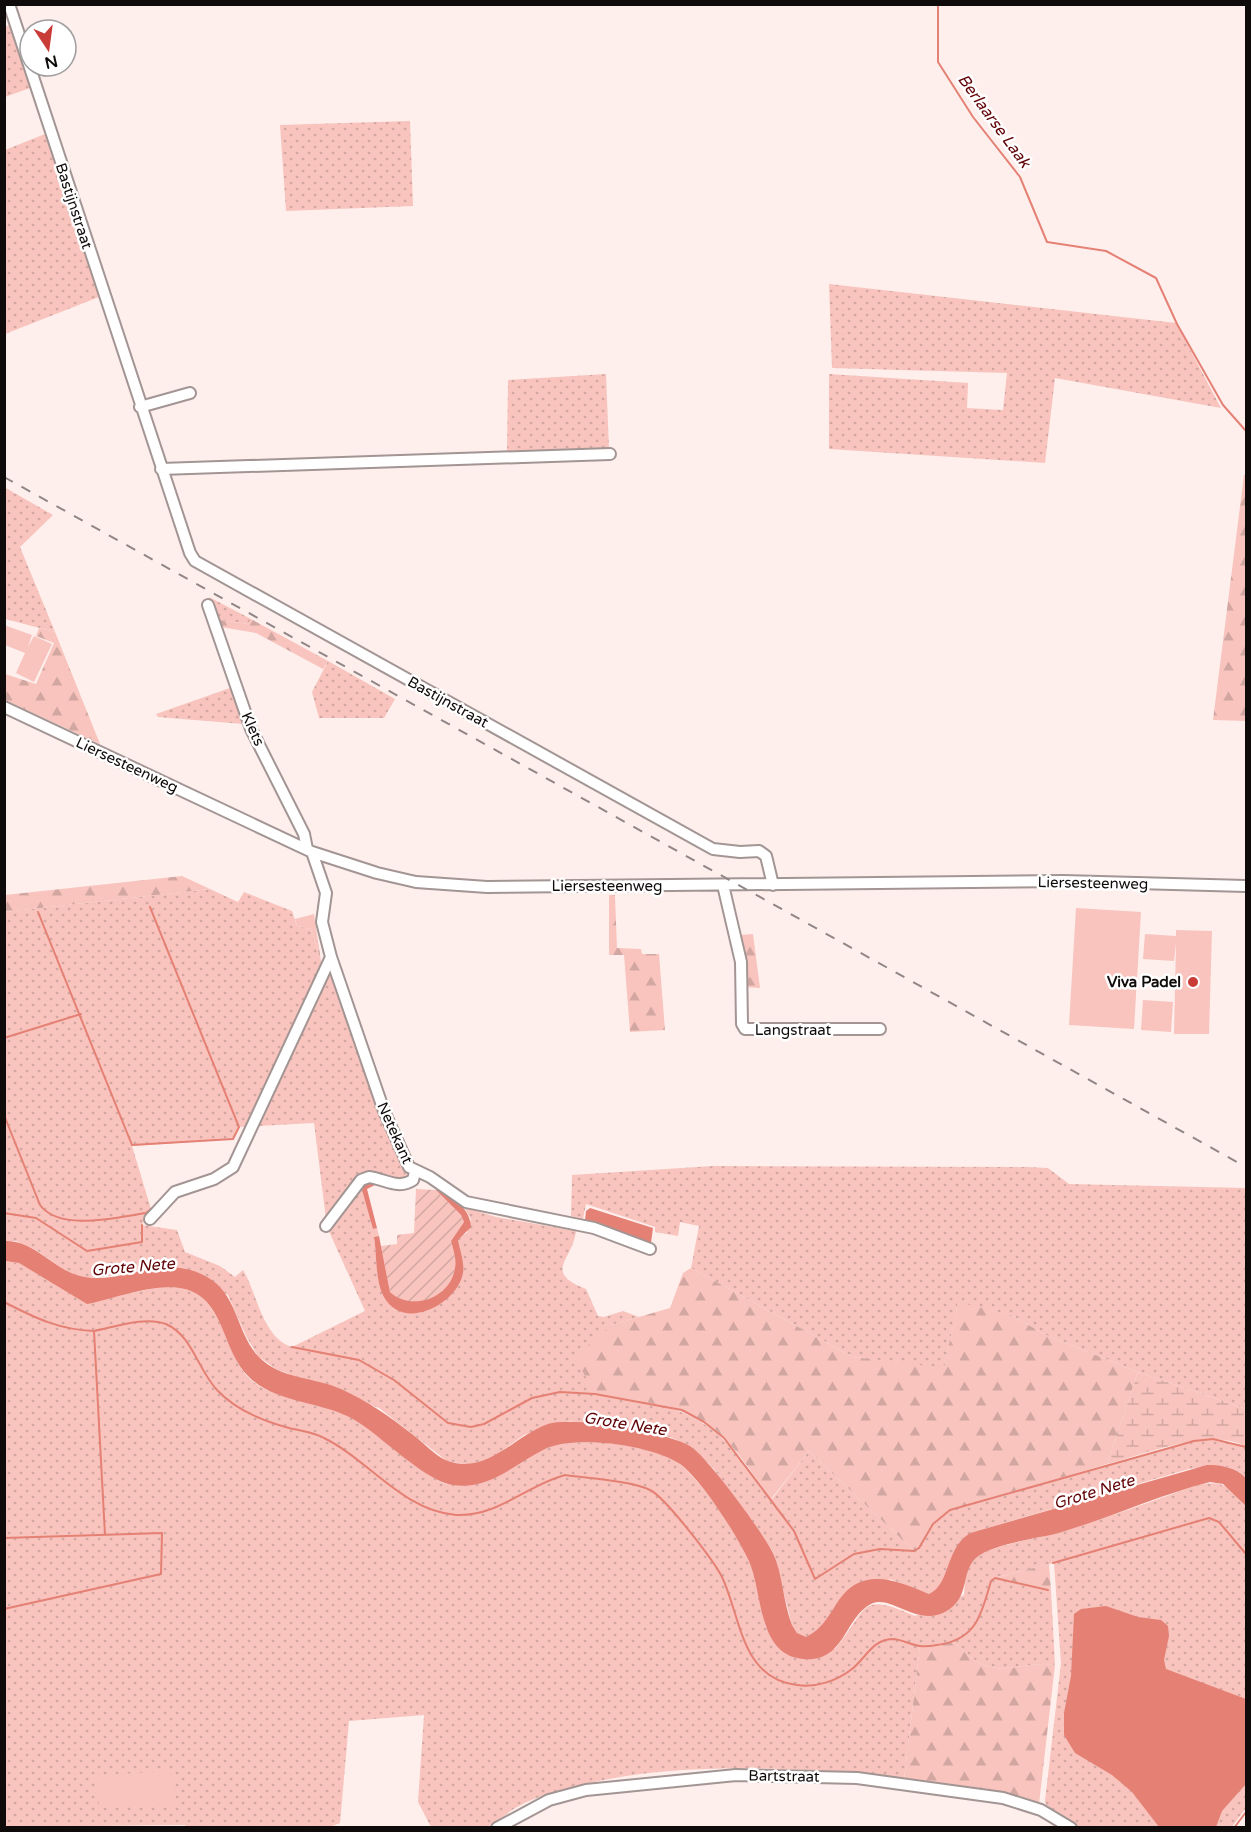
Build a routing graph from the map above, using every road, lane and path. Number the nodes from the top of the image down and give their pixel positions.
1 (9, 4) edge
2 (190, 393) dead end
3 (140, 407) junction
4 (610, 454) dead end
5 (161, 469) junction
6 (208, 605) dead end
7 (4, 707) edge
8 (309, 850) junction
9 (723, 885) junction
10 (773, 885) junction
11 (1246, 886) edge
12 (331, 957) junction
13 (880, 1029) dead end
14 (415, 1172) junction
15 (150, 1219) dead end
16 (326, 1226) dead end
17 (650, 1249) dead end
18 (497, 1827) edge
19 (1071, 1827) edge

1 - 3 street, Bastijnstraat
2 - 3 street
3 - 5 street, Bastijnstraat
4 - 5 street
5 - 10 street, Bastijnstraat
6 - 8 street, Klets
7 - 8 street, Liersesteenweg
8 - 9 street, Liersesteenweg
8 - 12 street, Netekant
9 - 10 street, Liersesteenweg
9 - 13 street, Langstraat
10 - 11 street, Liersesteenweg
12 - 14 street, Netekant
12 - 15 street
14 - 16 street
14 - 17 street, Netekant
18 - 19 street, Bartstraat

